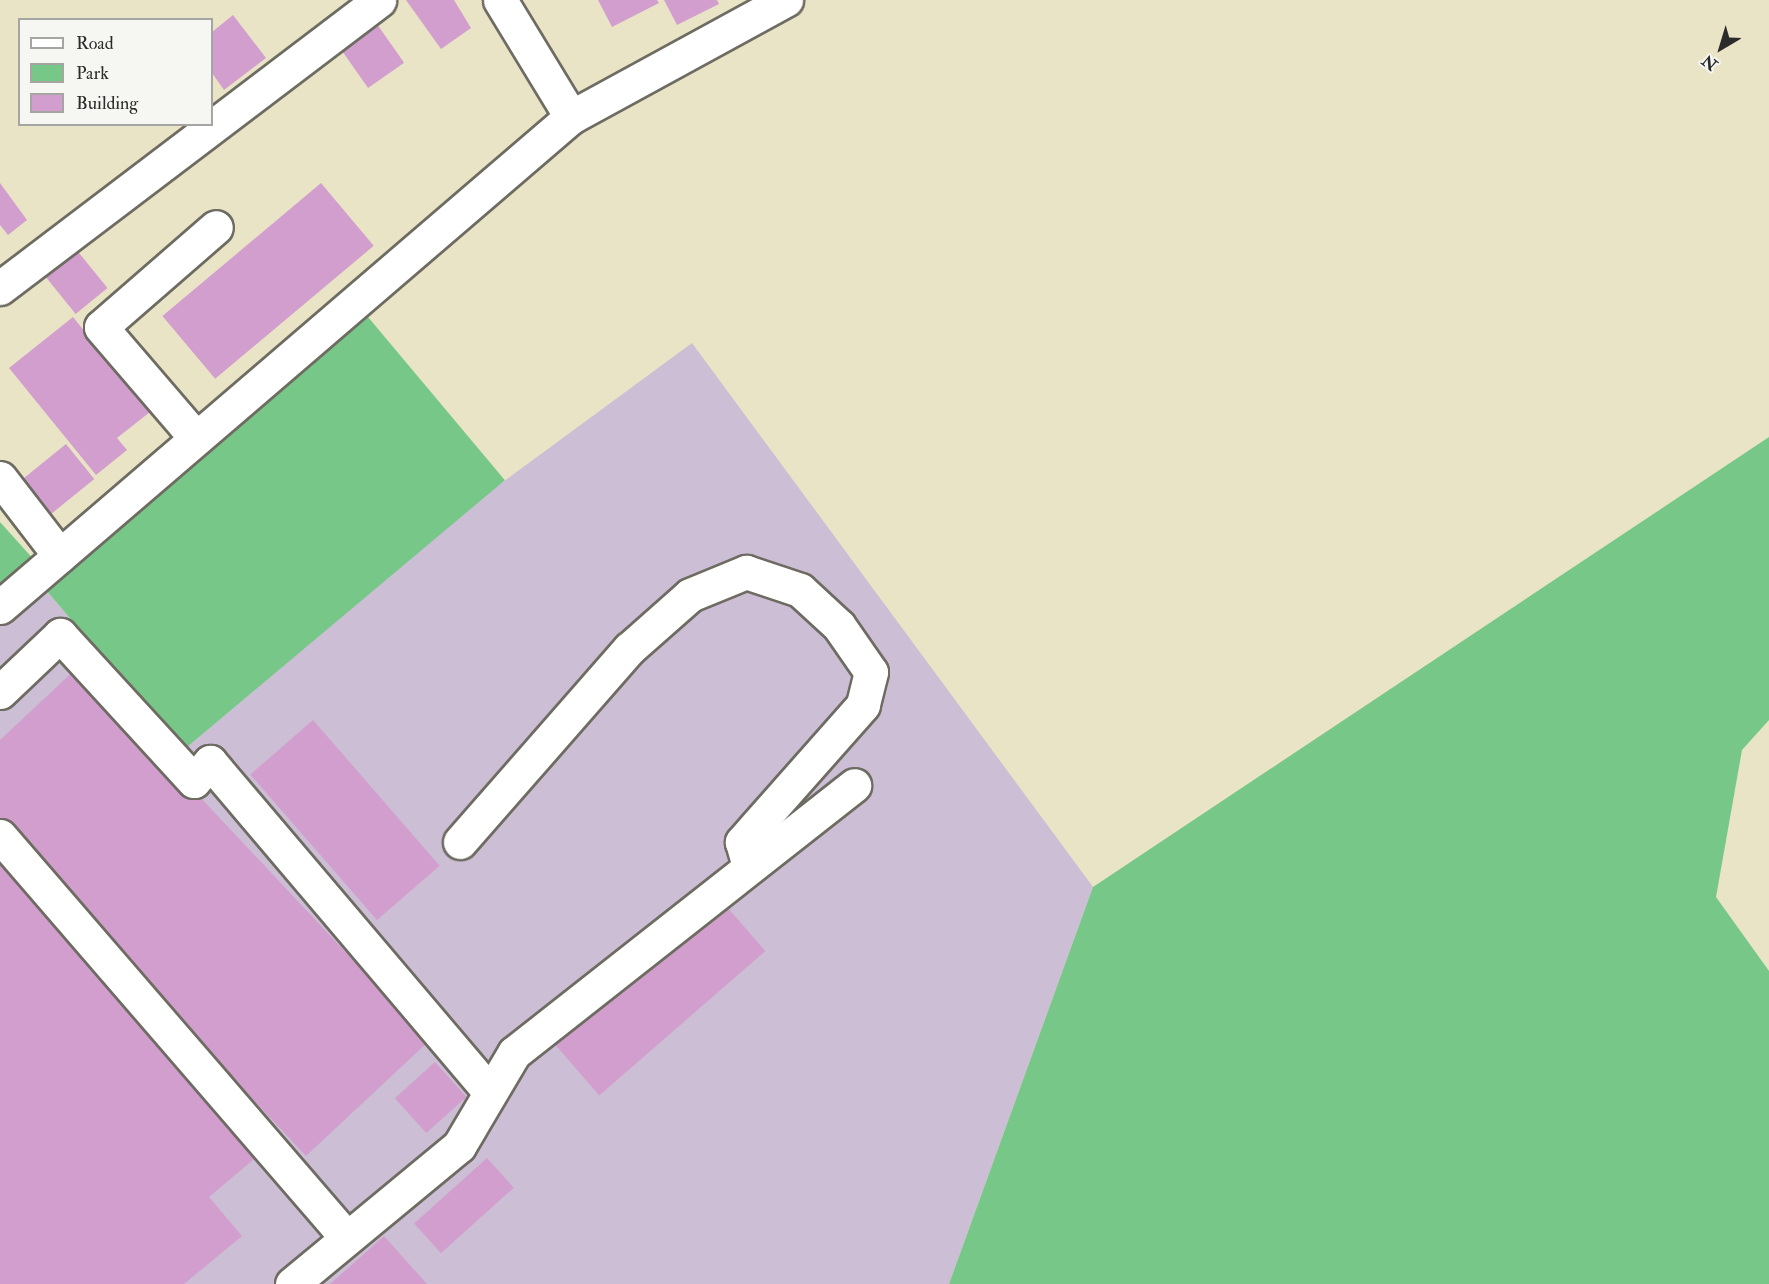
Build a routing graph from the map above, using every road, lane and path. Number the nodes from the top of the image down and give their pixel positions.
1 (379, 0) edge
2 (500, 0) edge
3 (786, 0) edge
4 (571, 117) junction
5 (216, 227) dead end
6 (0, 288) edge
7 (196, 438) junction
8 (0, 478) edge
9 (60, 556) junction
10 (0, 607) edge
11 (0, 692) edge
12 (854, 785) dead end
13 (0, 836) edge
14 (460, 842) dead end
15 (749, 867) junction
16 (489, 1091) junction
17 (347, 1238) junction
18 (292, 1284) edge

1 - 6 street
2 - 4 street
3 - 4 street
4 - 7 street
5 - 7 street
7 - 9 street
8 - 9 street
9 - 10 street
11 - 16 street
12 - 15 street
13 - 17 street
14 - 15 street
15 - 16 street
16 - 17 street
17 - 18 street

